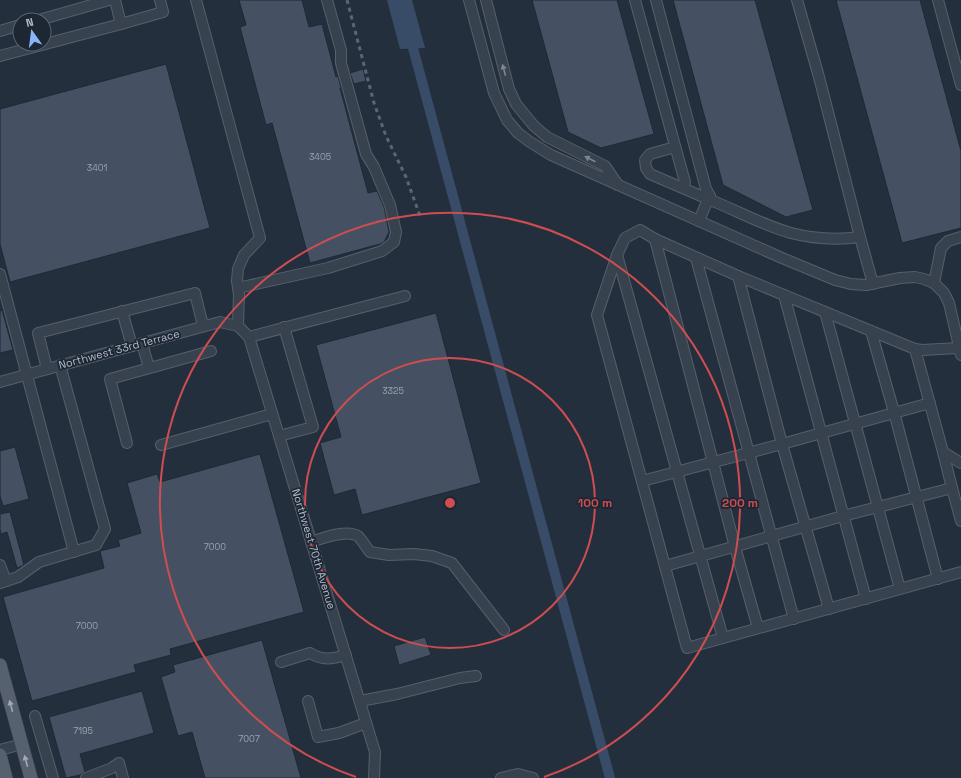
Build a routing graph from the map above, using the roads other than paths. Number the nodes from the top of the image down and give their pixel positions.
1 (110, 0) edge
2 (115, 0) edge
3 (160, 0) edge
4 (196, 0) edge
5 (327, 0) edge
6 (469, 0) edge
7 (486, 0) edge
8 (635, 0) edge
9 (656, 0) edge
10 (797, 0) edge
11 (938, 0) edge
12 (52, 16) edge
13 (121, 24) junction
14 (12, 27) edge
15 (0, 31) edge
16 (0, 56) edge
17 (961, 86) edge
18 (675, 147) junction
19 (618, 185) junction
20 (683, 188) junction
21 (708, 199) junction
22 (699, 221) junction
23 (860, 237) junction
24 (961, 237) edge
25 (655, 240) junction
26 (617, 255) junction
27 (696, 258) junction
28 (0, 274) edge
29 (738, 276) junction
30 (934, 283) junction
31 (873, 284) junction
32 (238, 288) junction
33 (784, 295) junction
34 (404, 296) dead end
35 (122, 311) junction
36 (825, 312) junction
37 (203, 326) junction
38 (238, 326) junction
39 (284, 327) junction
40 (871, 331) junction
41 (249, 336) junction
42 (142, 343) junction
43 (132, 346) junction
44 (915, 349) junction
45 (211, 351) dead end
46 (960, 352) edge
47 (60, 365) junction
48 (149, 368) junction
49 (47, 369) junction
50 (27, 374) junction
51 (0, 382) edge
52 (930, 403) junction
53 (894, 412) junction
54 (272, 414) junction
55 (855, 423) junction
56 (821, 432) junction
57 (279, 436) junction
58 (127, 443) dead end
59 (782, 444) junction
60 (161, 445) dead end
61 (749, 452) junction
62 (944, 452) junction
63 (713, 462) junction
64 (961, 463) edge
65 (678, 472) junction
66 (642, 481) junction
67 (952, 488) junction
68 (916, 497) junction
69 (877, 507) junction
70 (843, 516) junction
71 (961, 521) edge
72 (806, 526) junction
73 (772, 536) junction
74 (311, 542) junction
75 (735, 546) junction
76 (74, 552) junction
77 (701, 556) junction
78 (0, 565) edge
79 (665, 566) junction
80 (961, 572) edge
81 (938, 579) junction
82 (3, 582) edge
83 (900, 589) junction
84 (866, 599) junction
85 (829, 609) junction
86 (794, 619) junction
87 (758, 628) junction
88 (504, 630) dead end
89 (723, 638) junction
90 (346, 655) junction
91 (281, 662) dead end
92 (0, 665) edge
93 (476, 676) dead end
94 (308, 701) dead end
95 (360, 701) junction
96 (35, 716) dead end
97 (366, 723) junction
98 (22, 744) junction
99 (0, 750) edge
100 (0, 755) edge
101 (6, 778) edge
102 (31, 778) edge
103 (53, 778) edge
104 (86, 778) edge
105 (123, 778) edge
106 (374, 778) edge
107 (501, 778) edge
108 (533, 778) edge

1 - 12 street
2 - 13 street
3 - 13 street
4 - 32 street
5 - 32 street
6 - 19 street
19 -> 7 street
8 - 18 street
9 - 21 street
10 - 23 street
11 - 17 street
13 - 16 street
14 - 15 street
18 - 20 street
18 - 20 street
19 - 22 street
20 - 21 street
21 - 22 street
21 - 23 street
22 - 31 street
23 - 31 street
24 - 30 street
25 - 26 street
25 - 27 street
25 - 63 street
26 - 65 street
26 - 66 street
27 - 29 street
27 - 61 street
28 - 50 street
29 - 33 street
29 - 59 street
30 - 31 street
30 - 46 street
32 - 38 street
33 - 36 street
33 - 56 street
34 - 39 street
35 - 37 street
35 - 43 street
35 - 49 street
36 - 40 street
36 - 55 street
37 - 38 street, Northwest 33rd Terrace
37 - 42 street, Northwest 33rd Terrace
38 - 41 street
39 - 41 street
39 - 57 street
40 - 44 street
40 - 53 street
41 - 54 street, Northwest 70th Avenue
42 - 43 street, Northwest 33rd Terrace
42 - 48 street
43 - 47 street, Northwest 33rd Terrace
44 - 46 street
44 - 52 street
45 - 48 street
47 - 49 street, Northwest 33rd Terrace
47 - 76 street
48 - 58 street
49 - 50 street, Northwest 33rd Terrace
50 - 51 street, Northwest 33rd Terrace
50 - 76 street
52 - 53 street
52 - 62 street
53 - 55 street
53 - 68 street
54 - 57 street, Northwest 70th Avenue
54 - 60 street
55 - 56 street
55 - 69 street
56 - 59 street
56 - 70 street
57 - 74 street, Northwest 70th Avenue
59 - 61 street
59 - 72 street
61 - 63 street
61 - 73 street
62 - 64 street
62 - 67 street
63 - 65 street
63 - 75 street
65 - 66 street
65 - 77 street
66 - 79 street
67 - 68 street
67 - 71 street
68 - 69 street
68 - 81 street
69 - 70 street
69 - 83 street
70 - 72 street
70 - 84 street
72 - 73 street
72 - 85 street
73 - 75 street
73 - 86 street
74 - 88 street
74 - 90 street, Northwest 70th Avenue
75 - 77 street
75 - 87 street
76 - 82 street
77 - 79 street
77 - 89 street
78 - 82 street
79 - 89 street
80 - 81 street
81 - 83 street
83 - 84 street
84 - 85 street
85 - 86 street
86 - 87 street
87 - 89 street
90 - 91 street
90 - 95 street, Northwest 70th Avenue
98 -> 92 main road
93 - 95 street
94 - 97 street
95 - 97 street, Northwest 70th Avenue
96 - 103 street
97 - 106 street, Northwest 70th Avenue
98 - 99 street
102 -> 98 main road
100 - 101 main road
104 - 105 street
107 - 108 street

